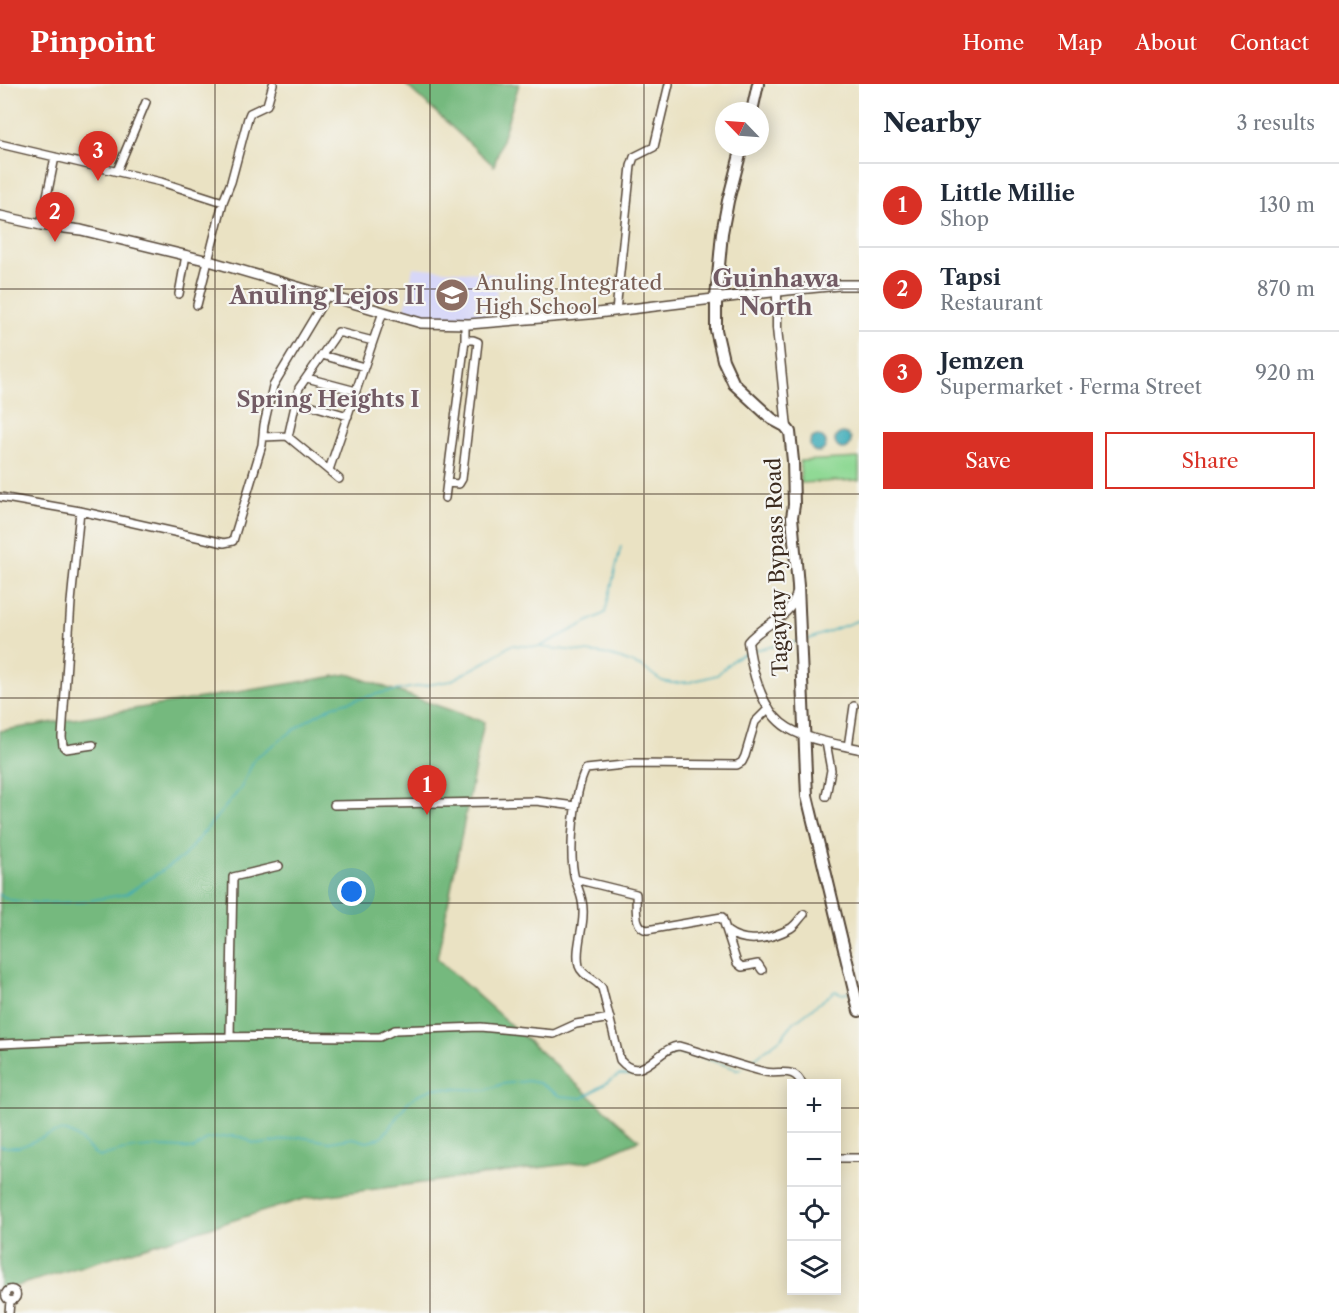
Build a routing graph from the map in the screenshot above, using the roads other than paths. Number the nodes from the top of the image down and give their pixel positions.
1 (273, 84) edge
2 (669, 84) edge
3 (758, 84) edge
4 (146, 102) dead end
5 (754, 102) edge
6 (0, 144) edge
7 (740, 156) edge
8 (55, 157) junction
9 (117, 171) junction
10 (223, 202) junction
11 (0, 216) edge
12 (41, 225) junction
13 (186, 255) junction
14 (209, 261) junction
15 (859, 285) edge
16 (777, 292) junction
17 (179, 294) dead end
18 (327, 296) junction
19 (716, 298) junction
20 (197, 305) dead end
21 (616, 311) junction
22 (383, 312) junction
23 (465, 324) junction
24 (465, 340) junction
25 (373, 341) junction
26 (322, 355) junction
27 (364, 367) junction
28 (307, 378) junction
29 (356, 391) junction
30 (296, 401) junction
31 (455, 412) junction
32 (470, 414) junction
33 (348, 416) junction
34 (787, 428) junction
35 (263, 437) junction
36 (288, 437) junction
37 (329, 470) junction
38 (339, 479) dead end
39 (447, 483) junction
40 (0, 497) edge
41 (445, 498) dead end
42 (80, 511) junction
43 (798, 586) junction
44 (854, 706) dead end
45 (769, 708) junction
46 (805, 735) junction
47 (826, 742) junction
48 (93, 745) dead end
49 (848, 747) junction
50 (859, 749) edge
51 (826, 796) dead end
52 (334, 805) dead end
53 (575, 806) junction
54 (279, 866) dead end
55 (575, 879) junction
56 (804, 914) dead end
57 (727, 931) junction
58 (762, 970) dead end
59 (859, 1011) edge
60 (610, 1018) junction
61 (230, 1035) junction
62 (0, 1044) edge
63 (800, 1079) edge
64 (841, 1158) edge
65 (859, 1158) edge
66 (10, 1301) dead end
67 (9, 1313) edge

1 - 10 street
2 - 21 street
3 - 5 main road
4 - 9 street
6 - 8 street
7 - 19 main road, Tagaytay Bypass Road
8 - 9 street
8 - 12 street
9 - 10 street
10 - 14 street
11 - 12 main road
12 - 13 main road
13 - 14 main road
13 - 17 street
14 - 18 main road
14 - 20 street
15 - 16 main road
16 - 19 main road
16 - 34 street
18 - 22 main road
18 - 35 street
19 - 21 main road
19 - 34 main road, Tagaytay Bypass Road
21 - 23 main road
22 - 23 main road
22 - 25 street
23 - 24 street
24 - 31 street
24 - 32 street
25 - 26 street
25 - 27 street
26 - 27 street
26 - 28 street
27 - 29 street
28 - 29 street
28 - 30 street
29 - 33 street
30 - 33 street
30 - 36 street
31 - 32 street
31 - 39 street
32 - 39 street
33 - 37 street
34 - 43 main road, Tagaytay Bypass Road
35 - 36 street
35 - 42 street
36 - 37 street
37 - 38 street
39 - 41 street
40 - 42 street
42 - 48 street
43 - 45 street
43 - 46 main road, Tagaytay Bypass Road
44 - 49 street
45 - 46 street
45 - 53 street
46 - 47 street
46 - 59 main road, Tagaytay Bypass Road
47 - 49 street
47 - 51 street
49 - 50 street
52 - 53 street
53 - 55 street
54 - 61 street
55 - 57 street
55 - 60 street
56 - 57 street
57 - 58 street
60 - 61 street
60 - 63 street
61 - 62 street
64 - 65 street
66 - 67 street

